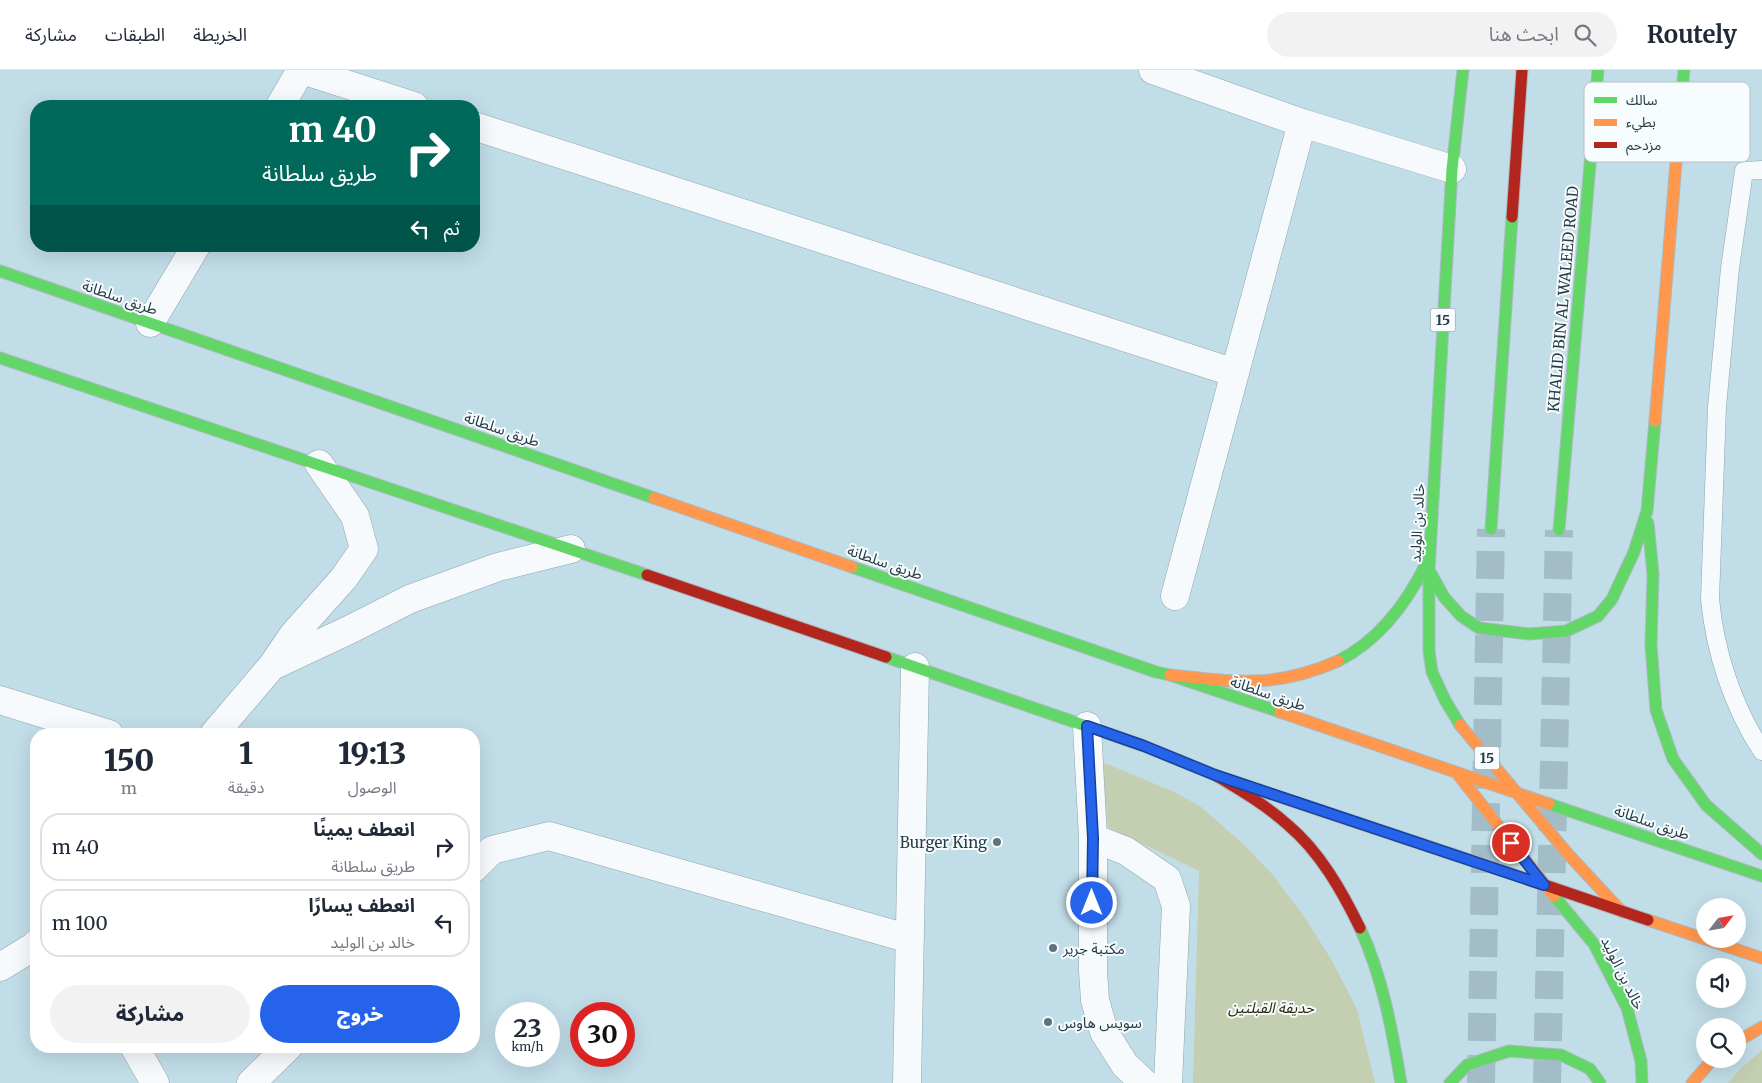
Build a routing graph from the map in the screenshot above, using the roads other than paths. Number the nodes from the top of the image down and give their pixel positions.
1 (302, 70) edge
2 (1153, 70) edge
3 (1463, 70) edge
4 (1522, 70) edge
5 (284, 100) edge
6 (395, 100) edge
7 (1302, 123) junction
8 (480, 128) edge
9 (1590, 162) edge
10 (1676, 162) edge
11 (1452, 169) junction
12 (1762, 170) edge
13 (192, 252) edge
14 (0, 271) edge
15 (150, 323) junction
16 (0, 358) edge
17 (1235, 373) junction
18 (320, 464) junction
19 (1647, 512) junction
20 (1491, 529) tunnel mouth
21 (1559, 530) tunnel mouth
22 (571, 549) junction
23 (1430, 554) junction
24 (1429, 570) junction
25 (1175, 596) dead end
26 (272, 666) junction
27 (915, 667) junction
28 (1170, 675) junction
29 (0, 700) edge
30 (1087, 726) junction
31 (90, 728) edge
32 (219, 728) edge
33 (1762, 751) edge
34 (1456, 772) junction
35 (1215, 775) junction
36 (1517, 792) junction
37 (1093, 838) junction
38 (1762, 854) edge
39 (480, 862) edge
40 (1762, 876) edge
41 (1544, 885) junction
42 (1622, 912) junction
43 (910, 939) junction
44 (30, 948) edge
45 (1762, 958) edge
46 (0, 967) edge
47 (1762, 1027) edge
48 (1746, 1036) edge
49 (138, 1053) edge
50 (282, 1053) edge
51 (1705, 1068) edge
52 (155, 1083) edge
53 (251, 1083) edge
54 (907, 1083) edge
55 (1144, 1083) edge
56 (1168, 1083) edge
57 (1401, 1083) edge
58 (1450, 1083) edge
59 (1600, 1083) edge
60 (1642, 1083) edge
61 (1692, 1083) edge

1 - 5 street
1 - 6 street
2 - 7 street
3 - 11 main road, خالد بن الوليد / 15
4 - 20 main road
7 - 11 street
7 - 17 street
8 - 17 street
9 - 21 main road, KHALID BIN AL WALEED ROAD
10 - 19 main road
11 - 23 main road, خالد بن الوليد / 15
12 - 33 lane
13 - 15 street
14 - 15 main road, طريق سلطانة
15 - 28 main road, طريق سلطانة
16 - 18 main road
17 - 25 street
18 - 22 main road
18 - 26 street
19 - 24 main road
19 - 38 main road
22 - 26 street
22 - 27 main road
23 - 24 main road, خالد بن الوليد / 15
23 - 28 main road
24 - 36 main road, خالد بن الوليد / 15
26 - 32 street
27 - 30 main road
27 - 43 street
28 - 34 main road, طريق سلطانة
29 - 31 street
30 - 35 main road
30 - 37 street
34 - 36 main road, طريق سلطانة
34 - 41 main road, خالد بن الوليد / 15
35 - 41 main road
35 - 57 main road
36 - 40 main road, طريق سلطانة
36 - 42 main road, خالد بن الوليد / 15
37 - 55 street
37 - 56 street
39 - 43 street
41 - 42 main road
41 - 60 main road, خالد بن الوليد / 15
42 - 45 main road
43 - 54 street
44 - 46 street
47 - 48 main road
49 - 52 street
50 - 53 street
51 - 61 main road
58 - 59 main road

